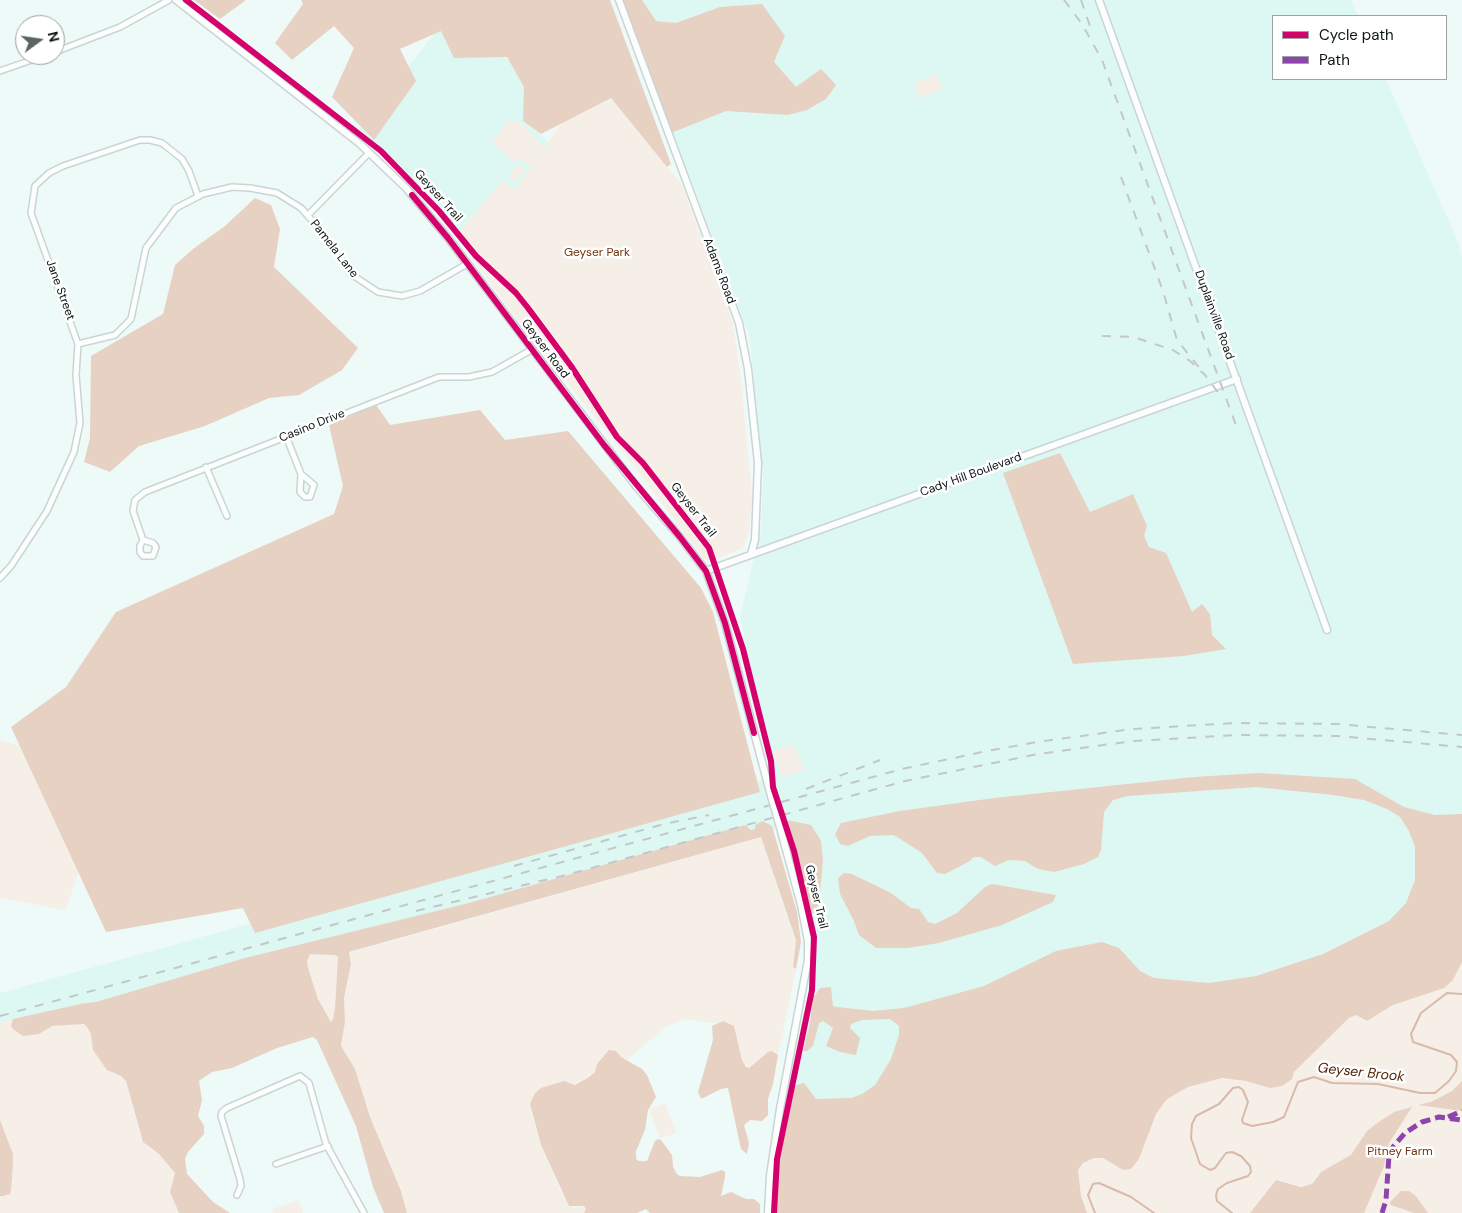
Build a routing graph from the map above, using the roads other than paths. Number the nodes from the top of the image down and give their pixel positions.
1 (169, 0) edge
2 (176, 0) edge
3 (619, 0) edge
4 (1099, 0) edge
5 (65, 48) edge
6 (17, 65) edge
7 (0, 71) edge
8 (369, 153) junction
9 (198, 196) junction
10 (308, 215) junction
11 (467, 264) junction
12 (78, 344) junction
13 (531, 350) junction
14 (1238, 379) junction
15 (286, 436) junction
16 (206, 467) junction
17 (301, 474) dead end
18 (227, 516) dead end
19 (143, 540) dead end
20 (751, 554) junction
21 (706, 572) junction
22 (0, 578) edge
23 (1327, 630) dead end
24 (328, 1146) junction
25 (276, 1164) dead end
26 (237, 1195) dead end
27 (364, 1213) edge
28 (768, 1213) edge

1 - 5 street
2 - 8 street, Geyser Road
3 - 20 street, Adams Road
4 - 14 street, Duplainville Road
6 - 7 street
8 - 10 street
8 - 11 street, Geyser Road
9 - 10 street, Pamela Lane
9 - 12 street, Pamela Lane
9 - 12 street, Jane Street
10 - 11 street, Pamela Lane
11 - 13 street, Geyser Road
12 - 22 street, Jane Street
13 - 15 street, Casino Drive
13 - 21 street, Geyser Road
14 - 20 street, Cady Hill Boulevard
14 - 23 street, Duplainville Road
15 - 16 street, Casino Drive
15 - 17 street
16 - 18 street
16 - 19 street, Casino Drive
20 - 21 street, Cady Hill Boulevard
21 - 28 street, Geyser Road, bridge
24 - 25 street
24 - 26 street
24 - 27 street

